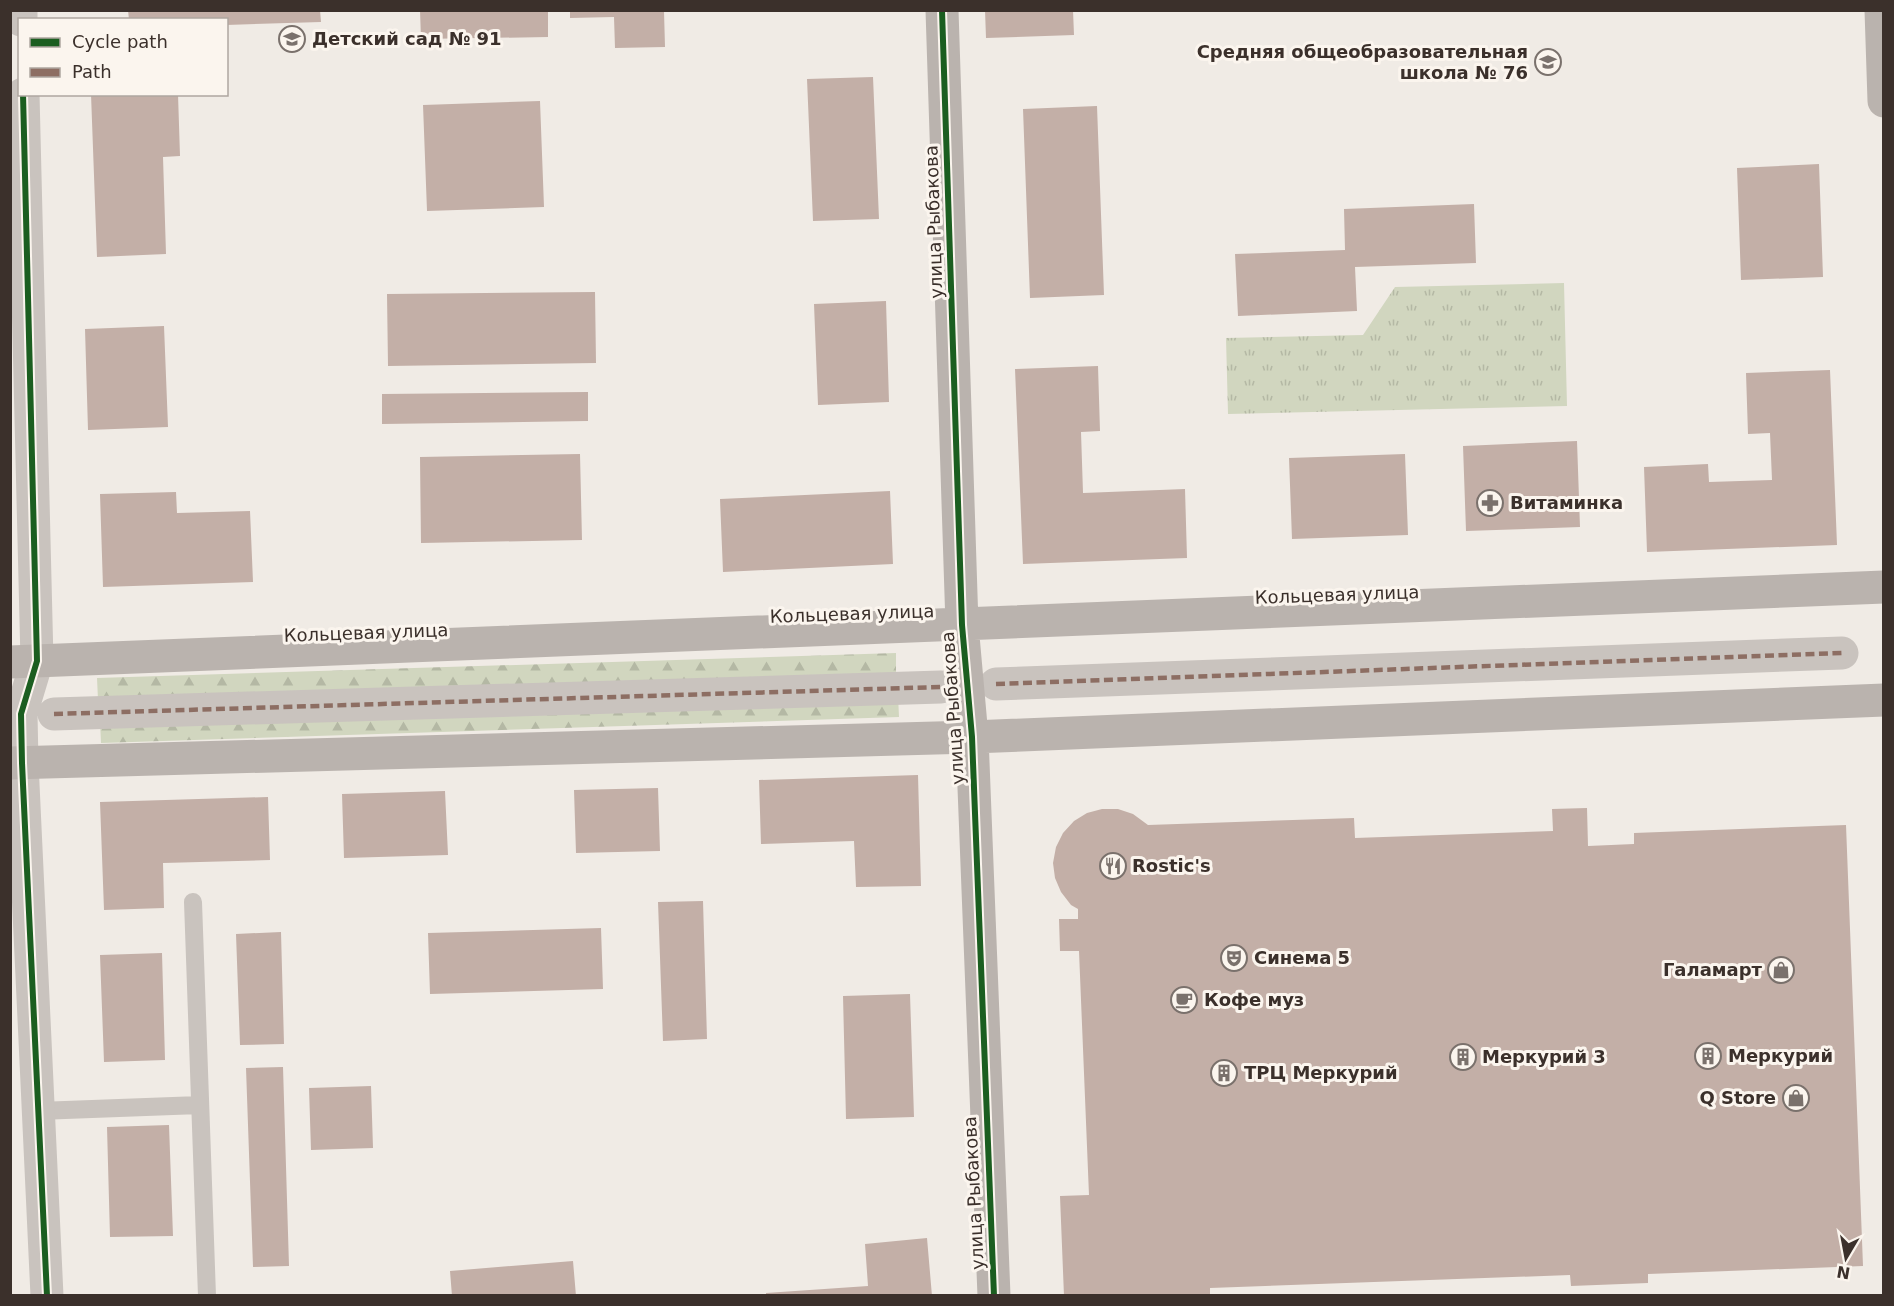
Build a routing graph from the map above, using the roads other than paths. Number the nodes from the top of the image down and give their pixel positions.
1 (942, 10) edge
2 (1881, 10) edge
3 (23, 96) edge
4 (1884, 100) edge
5 (1884, 587) edge
6 (962, 625) junction
7 (1842, 653) dead end
8 (24, 662) edge
9 (996, 684) dead end
10 (941, 687) dead end
11 (1884, 700) edge
12 (54, 714) dead end
13 (972, 737) junction
14 (16, 763) edge
15 (193, 902) dead end
16 (200, 1105) junction
17 (38, 1111) junction
18 (47, 1296) edge
19 (207, 1296) edge
20 (994, 1296) edge

1 - 6 main road, улица Рыбакова
2 - 4 main road
3 - 8 street
5 - 6 main road, Кольцевая улица
6 - 8 main road, Кольцевая улица
6 - 13 main road, улица Рыбакова
7 - 9 street
8 - 14 street
10 - 12 street
11 - 13 main road
13 - 14 main road
13 - 20 main road, улица Рыбакова
14 - 17 street
15 - 16 lane
16 - 17 lane
16 - 19 lane
17 - 18 street

